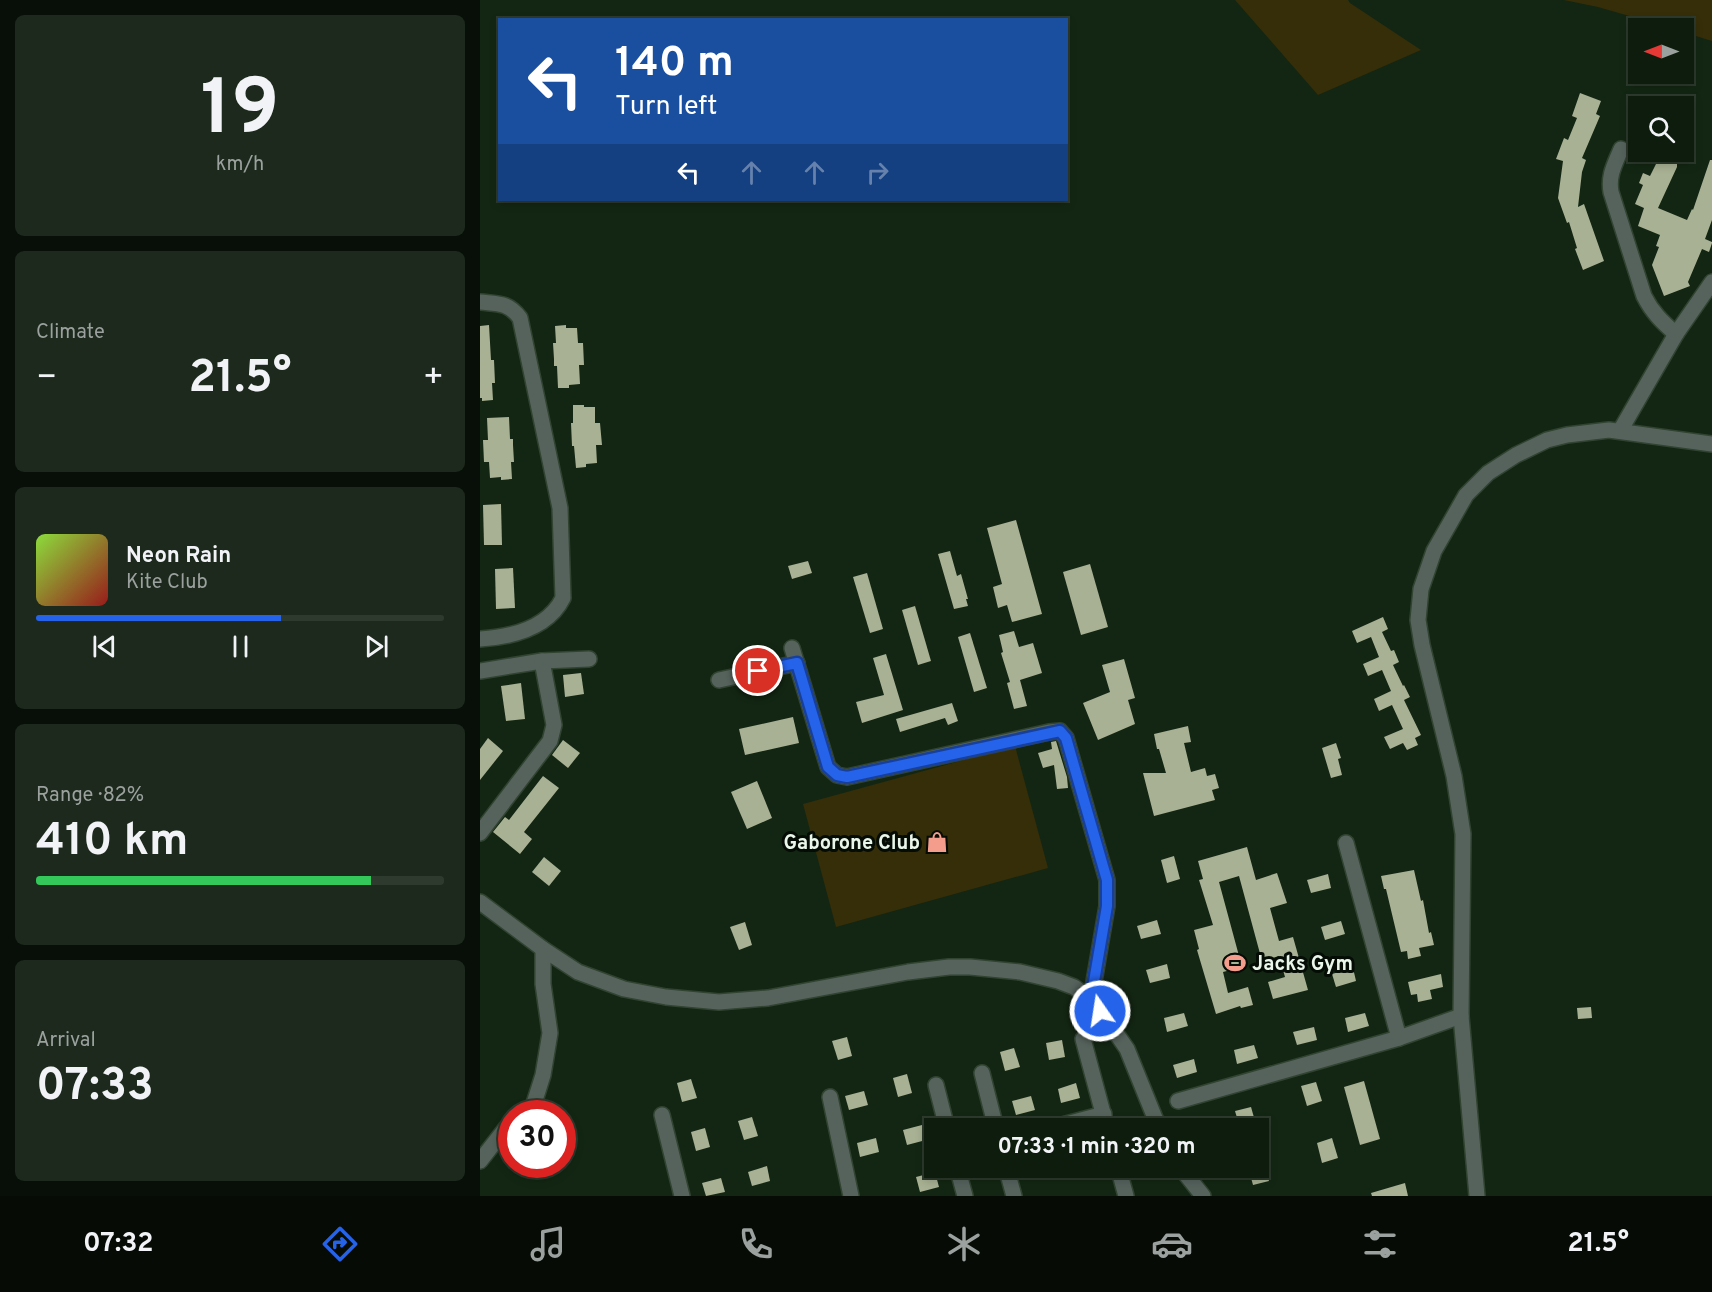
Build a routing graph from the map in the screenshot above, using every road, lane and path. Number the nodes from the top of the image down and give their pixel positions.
1 (1621, 149) dead end
2 (1712, 282) edge
3 (480, 302) edge
4 (1676, 334) junction
5 (1620, 431) junction
6 (1712, 444) edge
7 (480, 639) edge
8 (589, 659) dead end
9 (542, 661) junction
10 (480, 671) edge
11 (719, 680) dead end
12 (480, 833) edge
13 (1346, 843) dead end
14 (480, 902) edge
15 (543, 949) junction
16 (1091, 999) junction
17 (1461, 1016) junction
18 (1399, 1038) junction
19 (1083, 1039) dead end
20 (982, 1073) dead end
21 (936, 1085) dead end
22 (830, 1097) dead end
23 (535, 1100) edge
24 (1178, 1101) dead end
25 (662, 1115) dead end
26 (944, 1118) edge
27 (993, 1118) edge
28 (1105, 1118) edge
29 (1155, 1118) edge
30 (498, 1138) edge
31 (480, 1161) edge
32 (960, 1178) edge
33 (1009, 1178) edge
34 (1121, 1178) edge
35 (1189, 1178) edge
36 (682, 1196) edge
37 (851, 1196) edge
38 (965, 1196) edge
39 (1014, 1196) edge
40 (1126, 1196) edge
41 (1203, 1196) edge
42 (1477, 1196) edge

1 - 4 street
2 - 4 street
3 - 7 street
4 - 5 street
5 - 6 street
5 - 17 street
8 - 9 street
9 - 10 street
9 - 12 street
11 - 16 street
13 - 18 street
14 - 15 street
15 - 16 street
15 - 23 street
16 - 29 street
17 - 18 street
17 - 42 street
18 - 24 street
19 - 28 street
20 - 27 street
21 - 26 street
22 - 37 street
25 - 36 street
30 - 31 street
32 - 38 street
33 - 39 street
34 - 40 street
35 - 41 street

